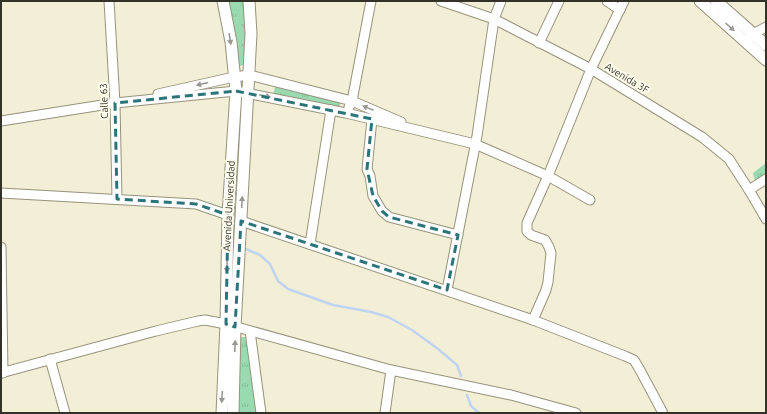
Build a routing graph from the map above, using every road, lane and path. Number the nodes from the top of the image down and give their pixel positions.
1 (109, 1) edge
2 (223, 1) edge
3 (250, 1) edge
4 (371, 1) edge
5 (441, 1) edge
6 (501, 1) edge
7 (558, 1) edge
8 (607, 1) edge
9 (624, 1) edge
10 (716, 1) edge
11 (703, 2) edge
12 (620, 10) junction
13 (494, 19) junction
14 (766, 28) edge
15 (750, 38) junction
16 (539, 43) junction
17 (766, 45) edge
18 (766, 60) edge
19 (591, 70) junction
20 (249, 75) junction
21 (234, 77) junction
22 (236, 91) junction
23 (248, 93) junction
24 (352, 102) junction
25 (115, 103) junction
26 (331, 110) junction
27 (346, 113) junction
28 (372, 119) junction
29 (1, 121) edge
30 (430, 133) junction
31 (475, 144) junction
32 (548, 176) junction
33 (766, 179) edge
34 (750, 190) junction
35 (1, 193) edge
36 (117, 200) junction
37 (590, 200) dead end
38 (228, 215) junction
39 (766, 219) edge
40 (241, 221) junction
41 (458, 235) junction
42 (310, 244) junction
43 (1, 247) edge
44 (1, 277) edge
45 (447, 290) junction
46 (533, 320) junction
47 (231, 326) junction
48 (250, 331) junction
49 (50, 359) junction
50 (391, 370) junction
51 (2, 373) edge
52 (65, 413) edge
53 (222, 413) edge
54 (233, 413) edge
55 (261, 413) edge
56 (385, 413) edge
57 (576, 413) edge
58 (663, 413) edge

1 - 25 street, Calle 63
2 -> 21 street, Avenida Universidad
3 - 20 street, Avenida Universidad
4 - 24 street
5 - 13 street, Avenida 3F
6 - 13 street
7 - 16 street
8 - 12 street
9 - 12 street
10 - 15 street
11 -> 15 street
12 - 19 street
13 - 16 street, Avenida 3F
13 - 31 street
14 - 15 street
15 - 17 street
15 - 18 street
16 - 19 street, Avenida 3F
19 - 32 street
19 - 34 street, Avenida 3F
20 - 21 street
20 - 23 street, Avenida Universidad
20 - 24 street
21 - 22 street, Avenida Universidad
21 -> 25 street
22 - 23 street
22 - 25 street
22 - 38 street, Avenida Universidad
23 -> 26 street
40 -> 23 street, Avenida Universidad
24 - 27 street
30 -> 24 street
25 - 29 street
25 - 36 street, Calle 63
26 - 27 street
26 - 42 street
27 - 28 street
28 - 30 street
28 - 41 street
30 - 31 street
31 - 32 street
31 - 41 street
32 - 37 street
32 - 46 street
33 - 34 street
34 - 39 street, Avenida 3F
35 - 36 street
36 - 38 street
38 -> 47 street, Avenida Universidad
40 - 42 street
40 - 47 street, Avenida Universidad
41 - 45 street
42 - 45 street
43 - 44 street
44 - 51 street
45 - 46 street
46 - 58 street
47 - 48 street
47 - 49 street
47 -> 53 street, Avenida Universidad
54 -> 47 street, Avenida Universidad
48 - 50 street
48 - 55 street
49 - 51 street
49 - 52 street
50 - 56 street
50 - 57 street

